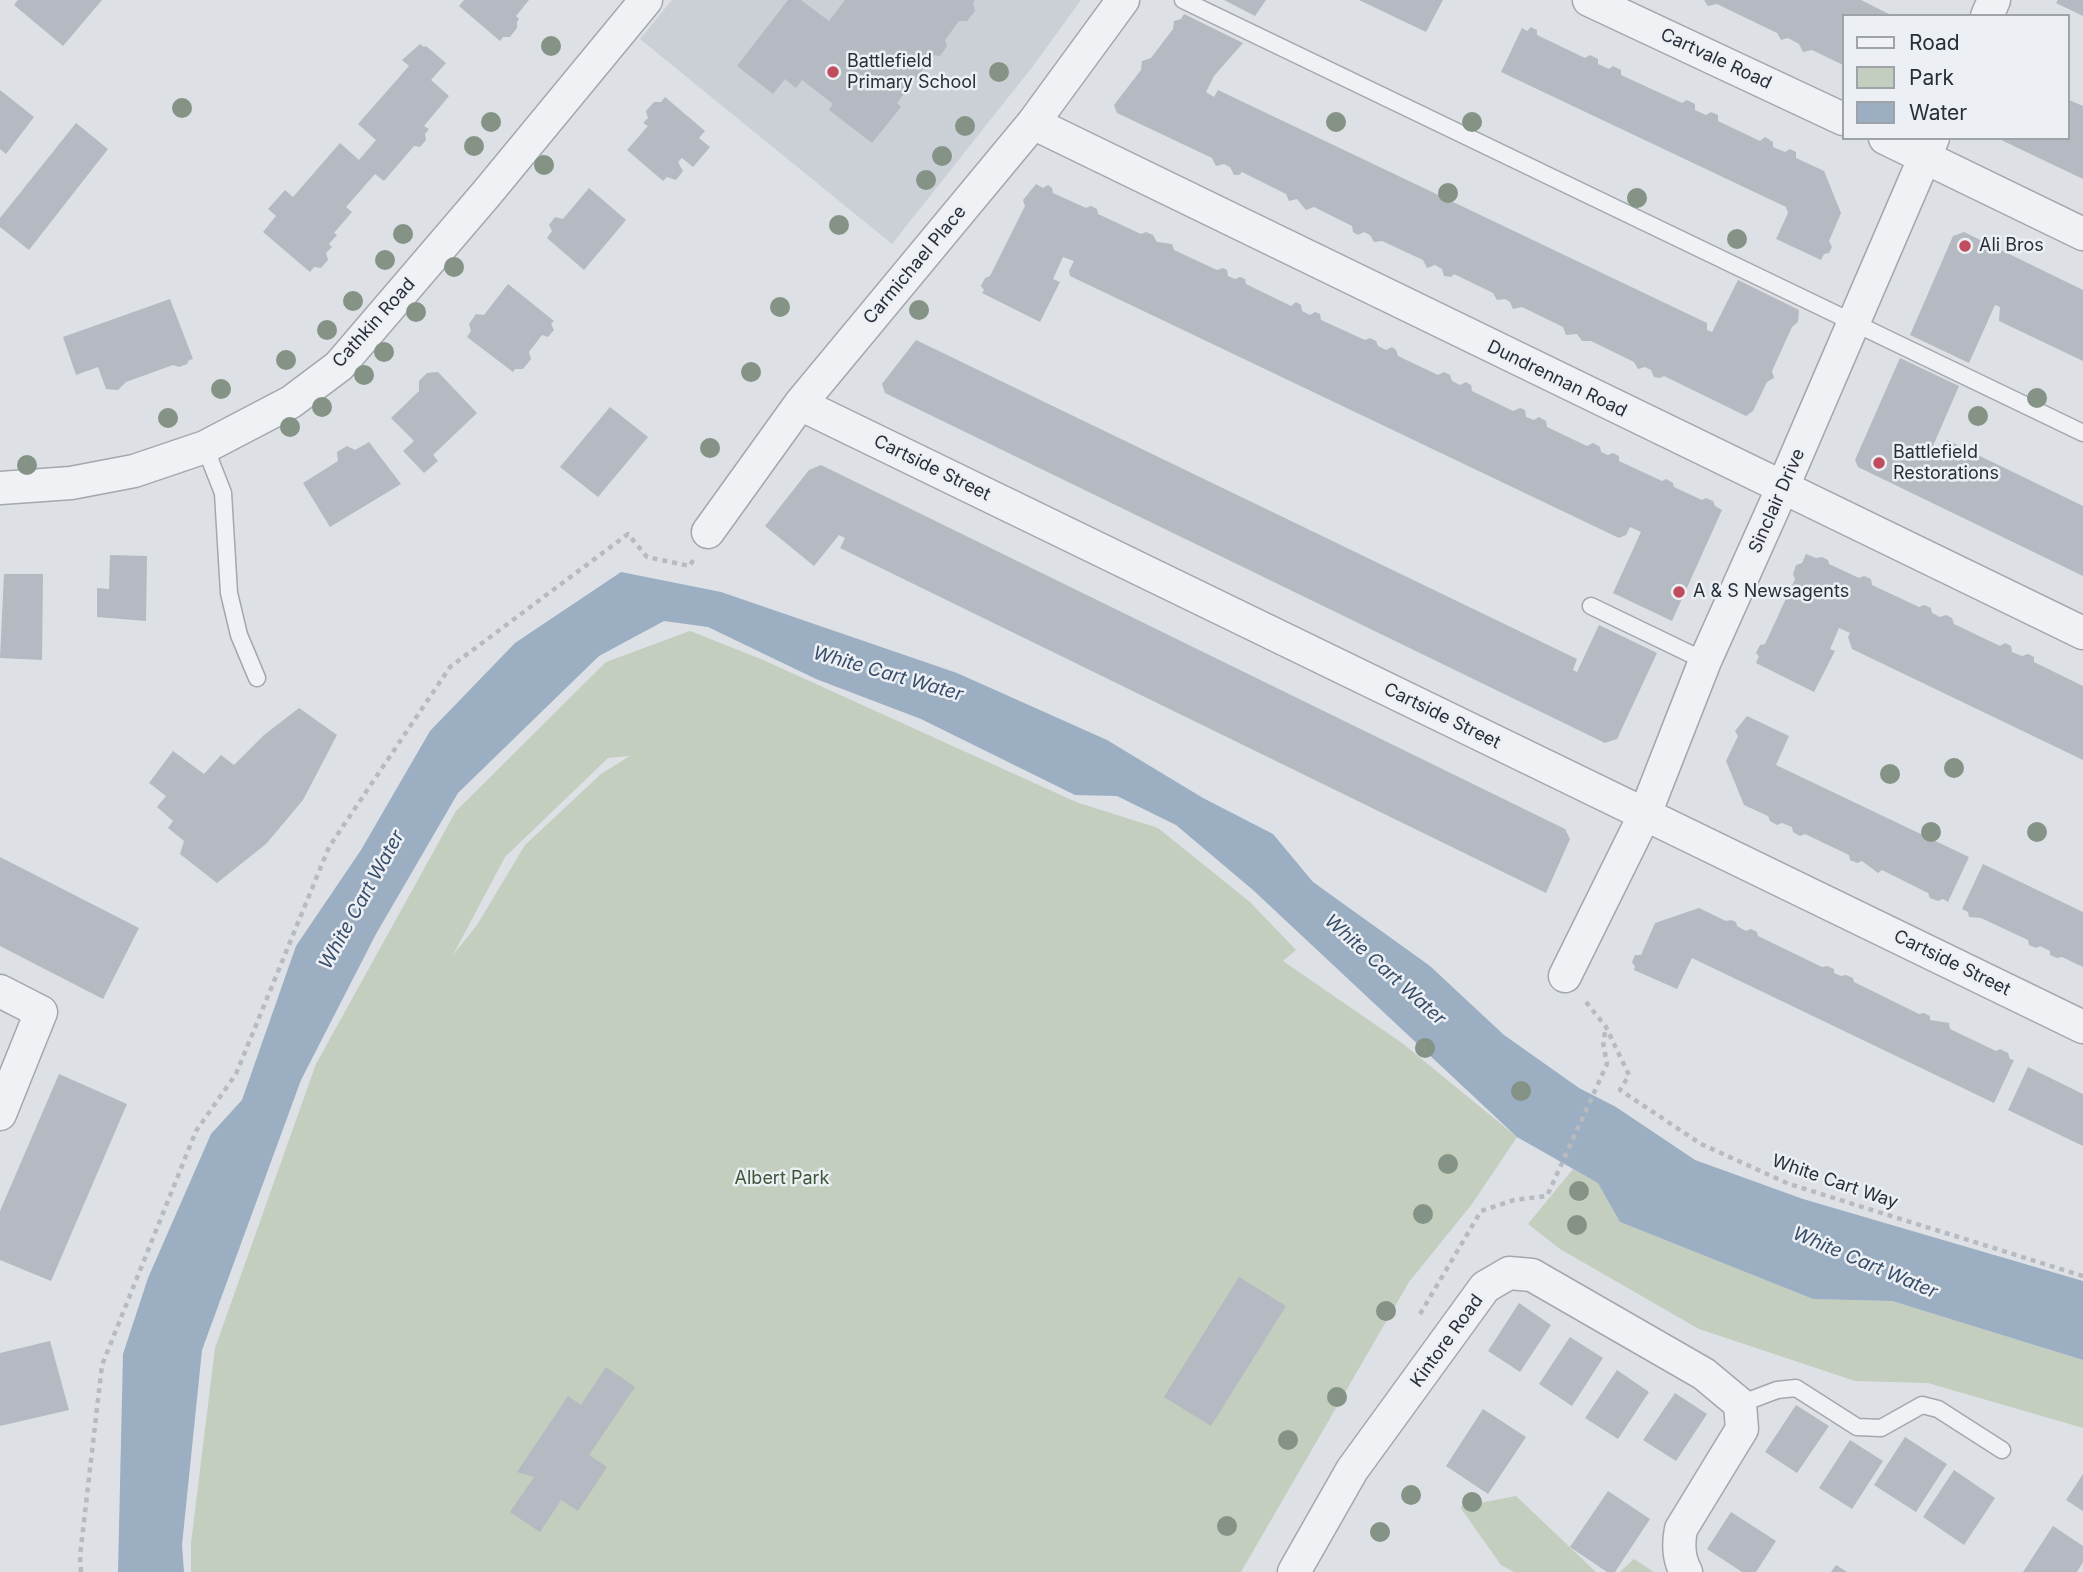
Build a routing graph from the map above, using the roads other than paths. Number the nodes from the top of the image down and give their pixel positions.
1 (646, 0) edge
2 (1124, 0) edge
3 (1182, 0) edge
4 (1589, 0) edge
5 (1842, 119) edge
6 (1033, 123) junction
7 (1894, 140) edge
8 (1929, 148) edge
9 (2083, 234) edge
10 (1854, 321) junction
11 (800, 404) junction
12 (2083, 433) edge
13 (205, 447) junction
14 (0, 488) edge
15 (1782, 489) junction
16 (708, 532) road end
17 (1591, 606) dead end
18 (2083, 633) edge
19 (1705, 661) junction
20 (257, 678) dead end
21 (1645, 814) junction
22 (1565, 976) dead end
23 (0, 991) edge
24 (2083, 1027) edge
25 (0, 1114) edge
26 (1740, 1404) junction
27 (2002, 1450) dead end
28 (1294, 1572) edge
29 (1686, 1572) edge

1 - 13 street, Cathkin Road
2 - 6 street, Carmichael Place
3 - 10 lane
4 - 5 street, Cartvale Road
6 - 11 street, Carmichael Place
6 - 15 street, Dundrennan Road
7 - 8 street
8 - 9 street
8 - 10 street, Sinclair Drive
10 - 12 lane
10 - 15 street, Sinclair Drive
11 - 16 street, Carmichael Place
11 - 21 street, Cartside Street
13 - 14 street, Cathkin Road
13 - 20 lane
15 - 18 street, Dundrennan Road
15 - 19 street, Sinclair Drive
17 - 19 lane
19 - 21 street, Sinclair Drive
21 - 22 street, Sinclair Drive
21 - 24 street, Cartside Street
23 - 25 street
26 - 27 lane
26 - 28 street, Kintore Road
26 - 29 street

